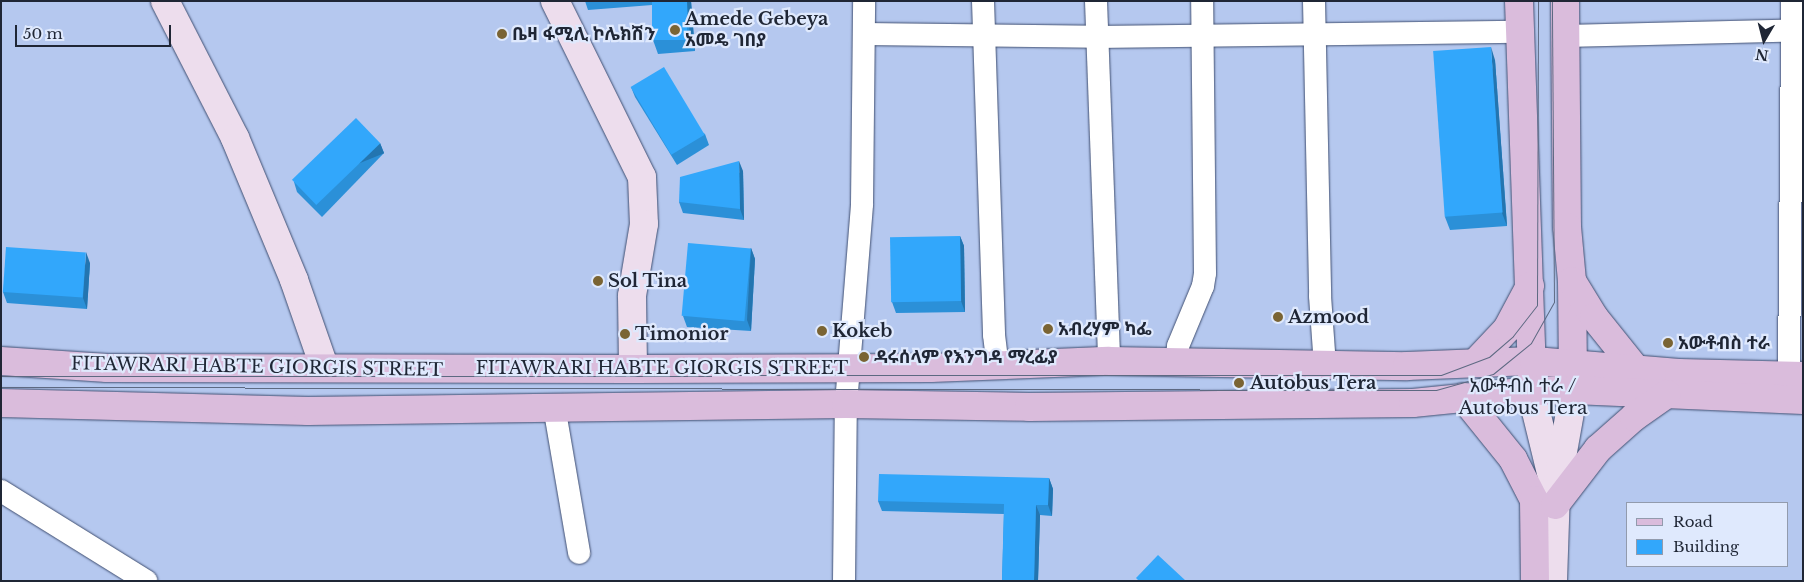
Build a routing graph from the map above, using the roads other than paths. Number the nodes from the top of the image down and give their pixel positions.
1 (165, 1) edge
2 (555, 1) edge
3 (864, 1) edge
4 (983, 1) edge
5 (1096, 1) edge
6 (1202, 1) edge
7 (1314, 1) edge
8 (1519, 1) edge
9 (1565, 1) edge
10 (1792, 1) edge
11 (1797, 30) edge
12 (1518, 32) junction
13 (864, 34) junction
14 (1202, 36) junction
15 (1314, 36) junction
16 (1565, 36) junction
17 (984, 37) junction
18 (1096, 37) junction
19 (1572, 281) junction
20 (1530, 286) junction
21 (1, 361) edge
22 (1109, 361) junction
23 (1534, 361) junction
24 (1476, 362) junction
25 (1571, 362) junction
26 (1176, 363) junction
27 (1325, 365) junction
28 (324, 366) junction
29 (998, 366) junction
30 (851, 368) junction
31 (1635, 368) junction
32 (633, 369) junction
33 (1796, 376) edge
34 (1574, 390) junction
35 (1531, 391) junction
36 (1667, 394) junction
37 (1463, 398) junction
38 (1803, 400) edge
39 (1, 403) edge
40 (846, 404) junction
41 (554, 406) junction
42 (2, 492) edge
43 (1555, 498) junction
44 (579, 553) dead end
45 (143, 580) edge
46 (843, 580) edge
47 (1535, 581) edge
48 (1553, 581) edge

1 - 28 street
2 - 32 street
3 - 13 street
4 - 17 street
5 - 18 street
6 - 14 street
7 - 15 street
8 - 12 main road
9 - 16 main road
10 - 11 street
11 - 16 street
11 - 33 street
12 - 15 street
12 - 20 main road
13 - 17 street
13 - 30 street
14 - 15 street
14 - 18 street
14 - 26 street
15 - 27 street
16 - 19 main road
17 - 18 street
17 - 29 street
18 - 22 street
19 - 25 main road
19 - 31 main road
20 - 23 main road
20 - 24 main road
21 - 28 main road, FITAWRARI HABTE GIORGIS STREET
22 - 26 main road, FITAWRARI HABTE GIORGIS STREET
22 - 29 main road, FITAWRARI HABTE GIORGIS STREET
23 - 24 main road, FITAWRARI HABTE GIORGIS STREET
23 - 25 main road, FITAWRARI HABTE GIORGIS STREET
23 - 35 main road
24 - 27 main road, FITAWRARI HABTE GIORGIS STREET
25 - 31 main road, FITAWRARI HABTE GIORGIS STREET
25 - 34 main road
26 - 27 main road, FITAWRARI HABTE GIORGIS STREET
28 - 32 main road, FITAWRARI HABTE GIORGIS STREET
29 - 30 main road, FITAWRARI HABTE GIORGIS STREET
30 - 32 main road, FITAWRARI HABTE GIORGIS STREET
30 - 40 street
31 - 33 main road, FITAWRARI HABTE GIORGIS STREET
34 - 35 main road
34 - 36 main road
34 - 43 street
35 - 37 main road
35 - 43 street
36 - 38 main road
36 - 43 main road
37 - 40 main road
37 - 47 main road
39 - 41 main road
40 - 41 main road
40 - 46 street
41 - 44 street
42 - 45 street
43 - 48 street

